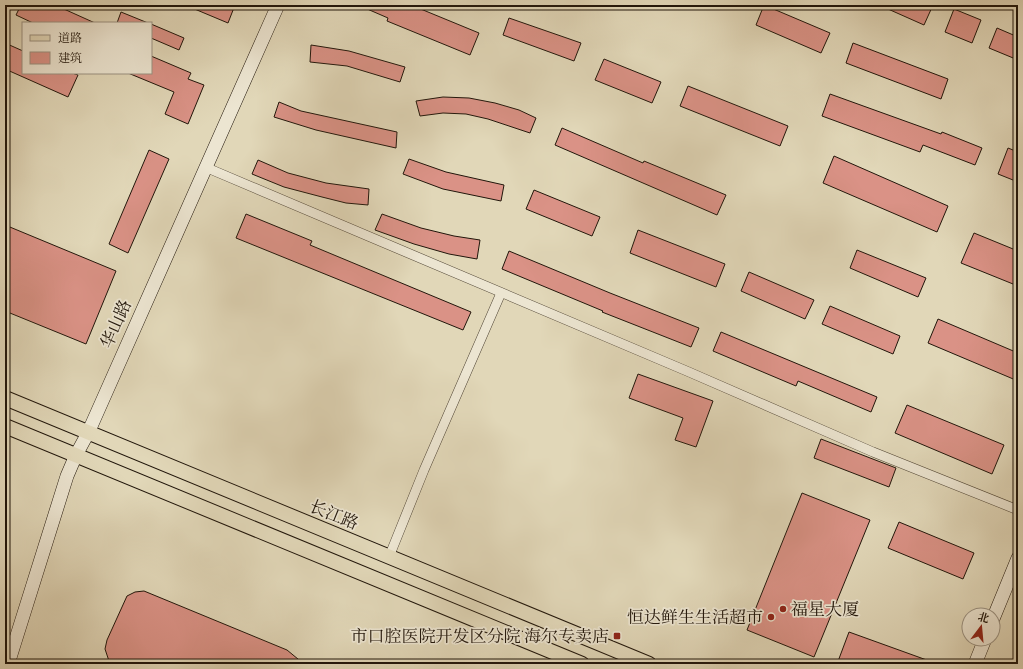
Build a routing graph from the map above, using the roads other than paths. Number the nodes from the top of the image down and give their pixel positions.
1 (278, 5) edge
2 (205, 167) junction
3 (501, 293) junction
4 (5, 398) edge
5 (5, 426) edge
6 (88, 433) junction
7 (76, 455) junction
8 (1018, 510) edge
9 (389, 557) junction
10 (1018, 558) edge
11 (998, 607) edge
12 (982, 647) edge
13 (8, 664) edge
14 (582, 664) edge
15 (649, 664) edge
16 (975, 664) edge

1 - 2 street, 华山路
2 - 3 street
2 - 6 street, 华山路
3 - 8 street
3 - 9 street
4 - 6 main road, 长江路
5 - 7 main road
6 - 7 street, 华山路
6 - 9 main road, 长江路
7 - 13 street, 华山路
7 - 14 main road
9 - 15 main road, 长江路
10 - 11 street
12 - 16 street

